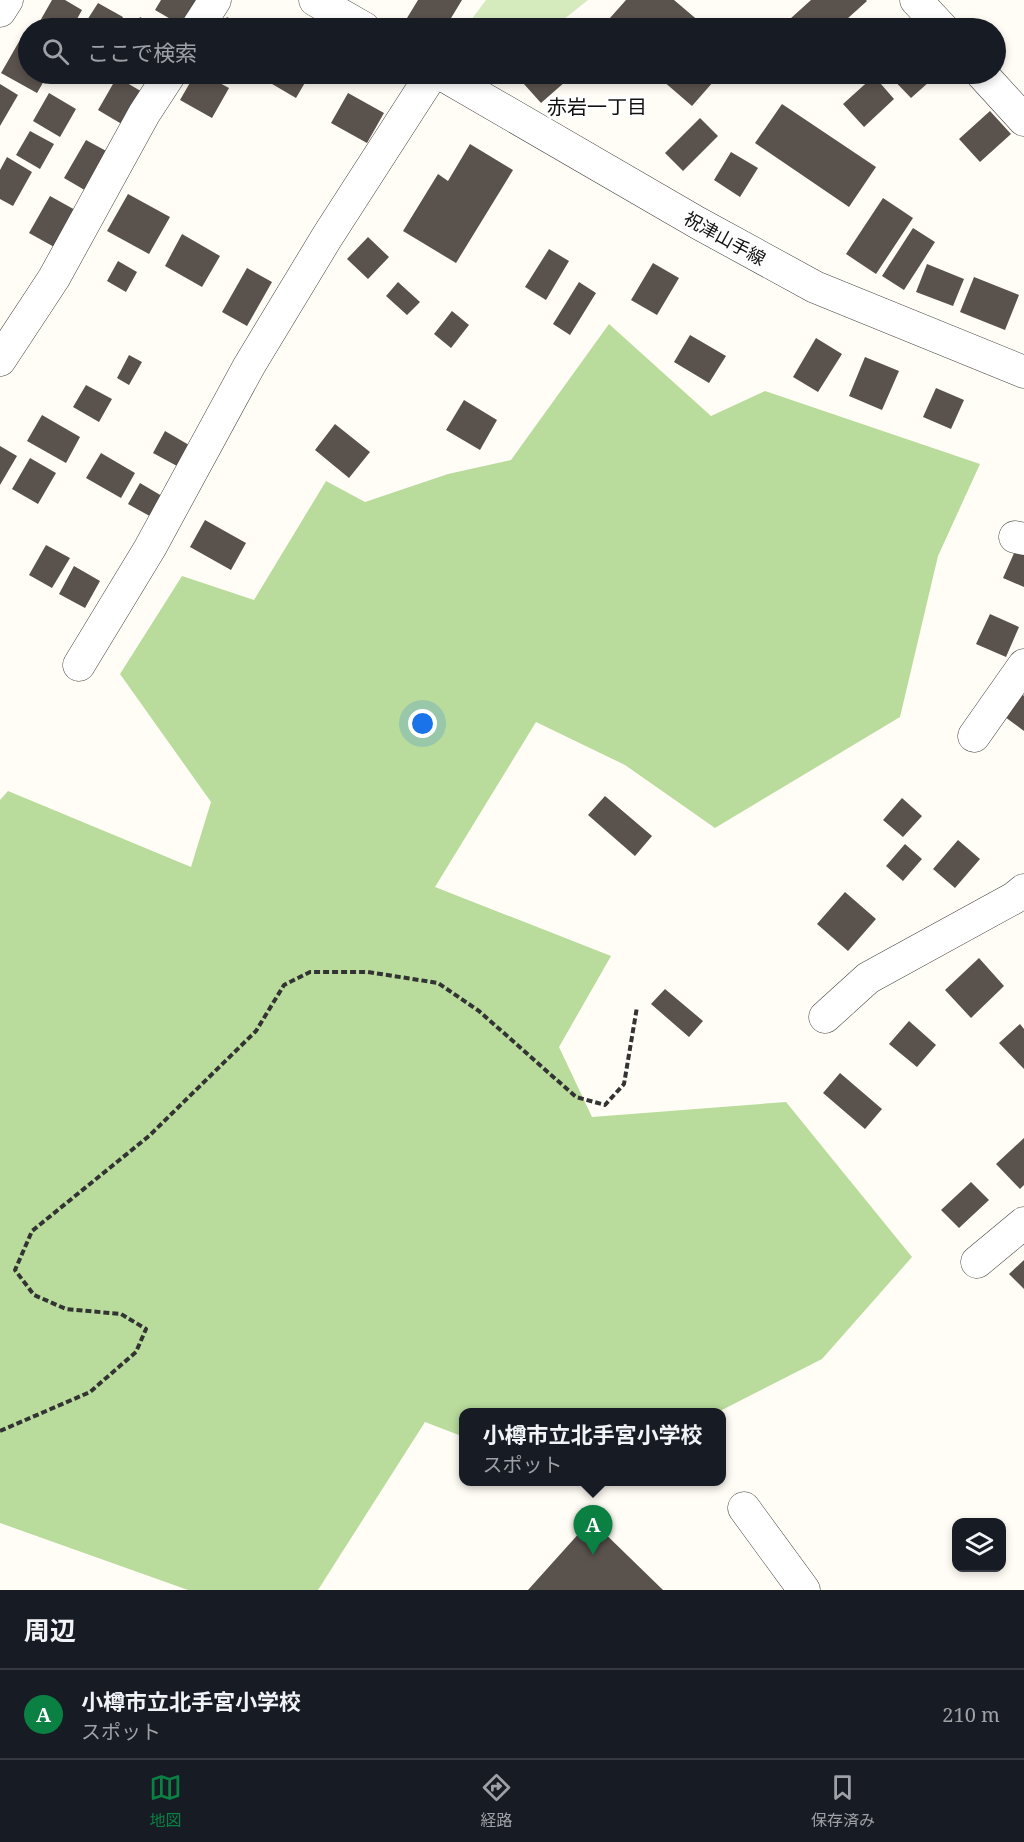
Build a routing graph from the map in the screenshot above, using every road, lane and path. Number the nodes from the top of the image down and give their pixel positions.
1 (7, 0) edge
2 (215, 0) edge
3 (315, 0) edge
4 (916, 0) edge
5 (0, 11) edge
6 (203, 18) edge
7 (346, 18) edge
8 (933, 18) edge
9 (164, 84) edge
10 (426, 84) edge
11 (458, 84) edge
12 (991, 84) edge
13 (1024, 120) edge
14 (0, 360) edge
15 (1024, 372) edge
16 (79, 665) dead end
17 (1024, 665) edge
18 (974, 736) dead end
19 (1024, 890) edge
20 (637, 1007) dead end
21 (825, 1017) dead end
22 (1024, 1223) edge
23 (977, 1262) dead end
24 (0, 1431) edge
25 (744, 1508) dead end
26 (804, 1590) edge

1 - 5 street
2 - 6 street
3 - 7 street
4 - 8 street
9 - 14 street
10 - 16 street
11 - 15 street, 祝津山手線
12 - 13 street
17 - 18 street
19 - 21 street
20 - 24 path
22 - 23 street
25 - 26 street

